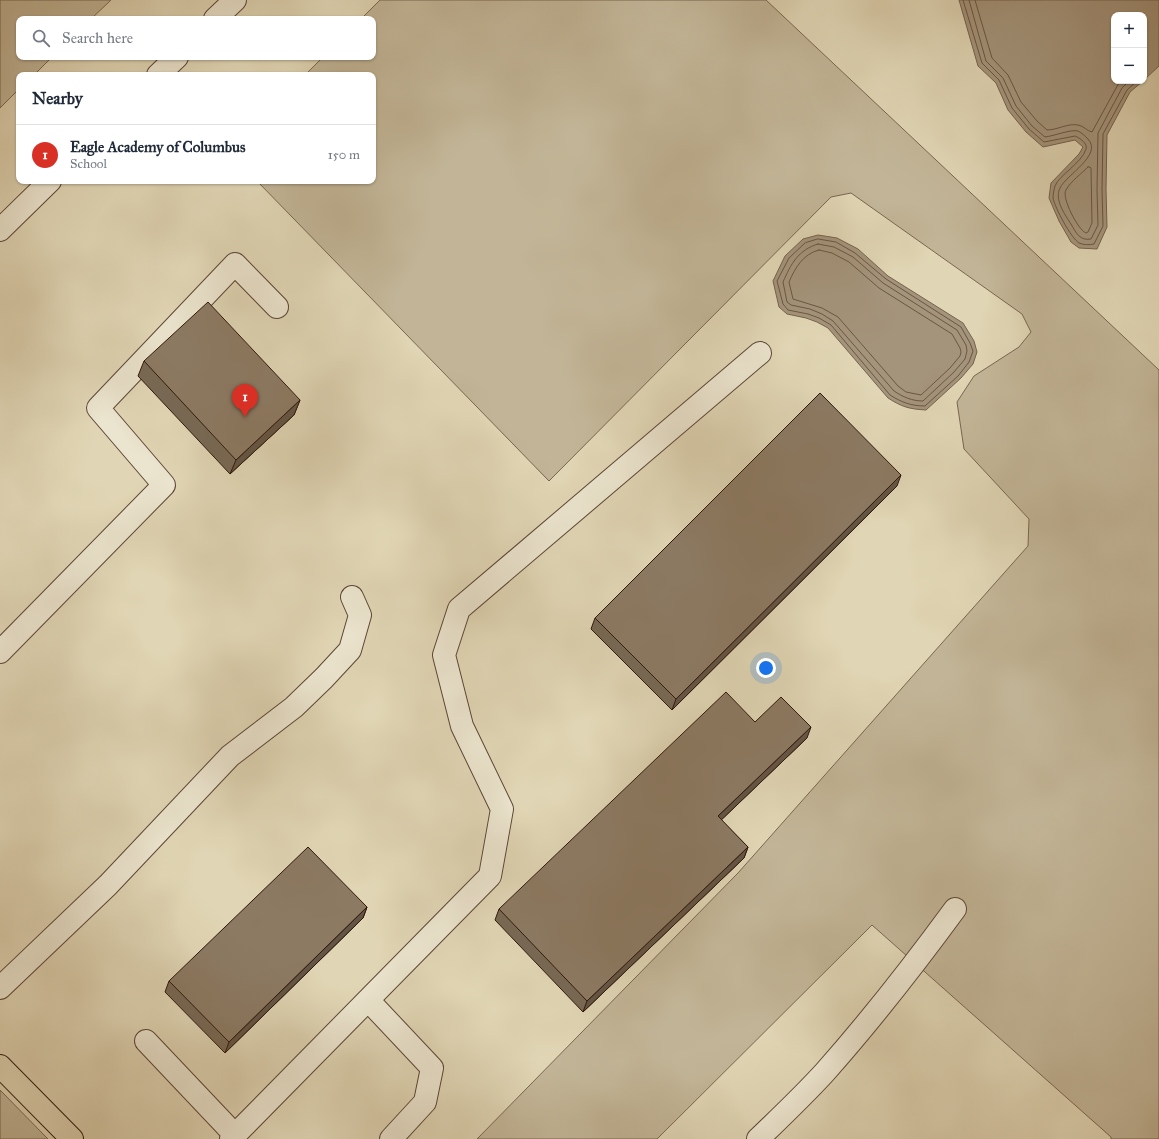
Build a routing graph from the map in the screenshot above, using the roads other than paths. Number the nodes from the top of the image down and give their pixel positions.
1 (235, 0) edge
2 (218, 16) edge
3 (174, 60) edge
4 (161, 72) edge
5 (47, 184) edge
6 (0, 230) edge
7 (277, 307) dead end
8 (760, 353) dead end
9 (352, 597) dead end
10 (0, 652) edge
11 (955, 909) dead end
12 (0, 988) edge
13 (368, 1000) junction
14 (146, 1041) dead end
15 (0, 1066) edge
16 (233, 1137) edge
17 (72, 1139) edge
18 (391, 1139) edge
19 (758, 1139) edge

1 - 2 lane
3 - 4 lane
5 - 6 lane
7 - 10 lane
8 - 13 lane
9 - 12 lane
11 - 19 lane
13 - 16 lane
13 - 18 lane
14 - 16 lane
15 - 17 main road

